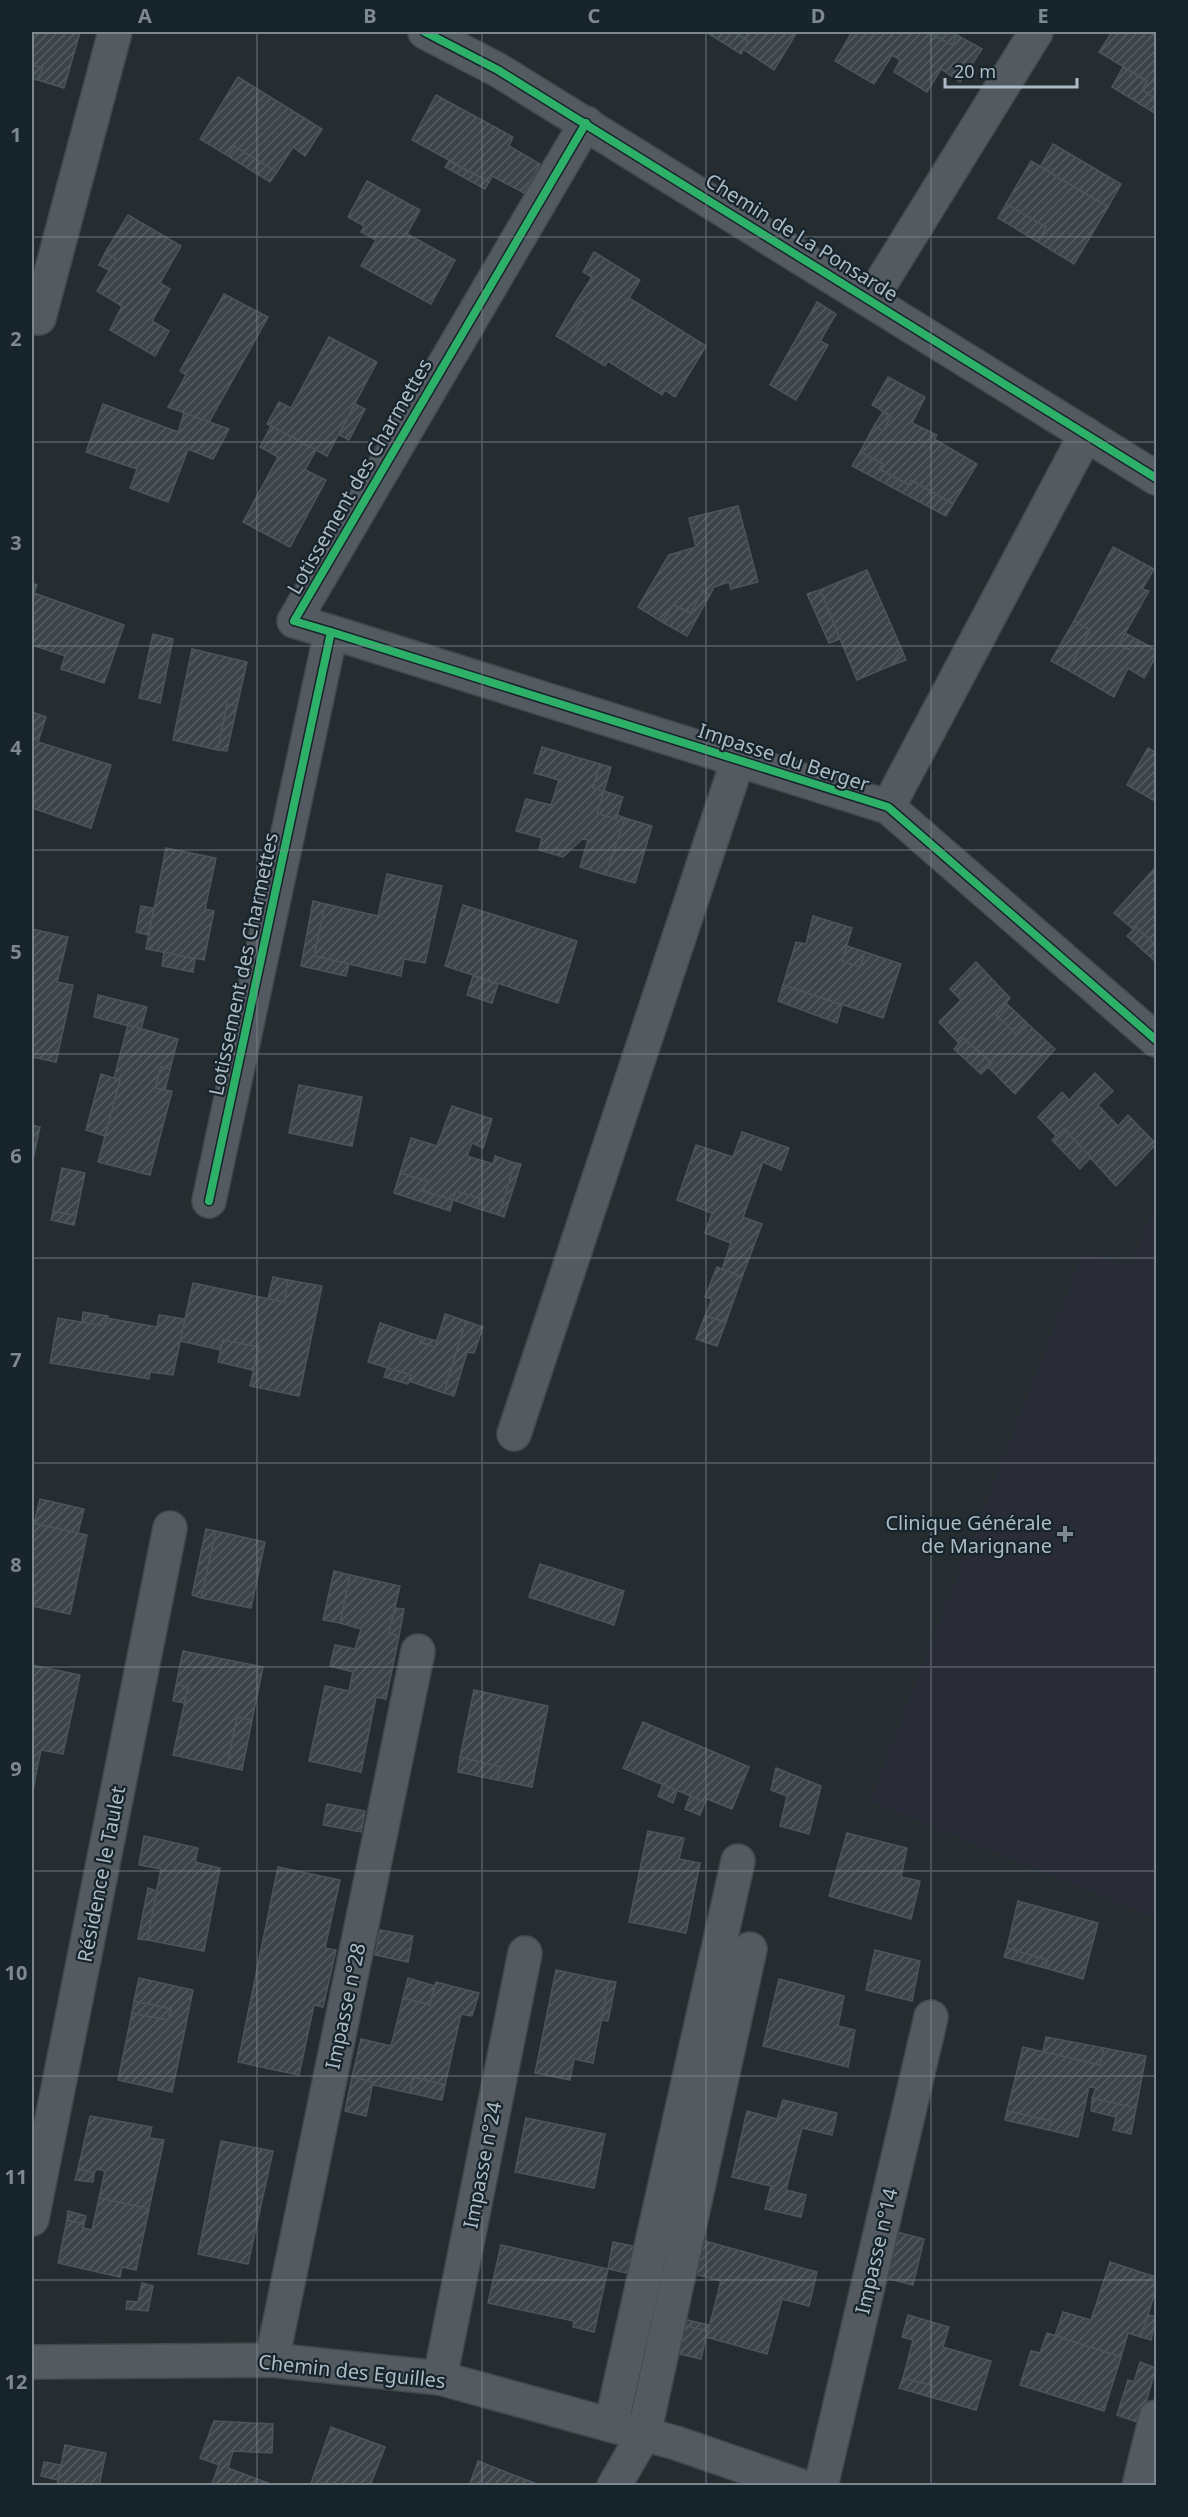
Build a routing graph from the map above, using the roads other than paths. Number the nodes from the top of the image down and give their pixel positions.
1 (115, 32) edge
2 (425, 32) edge
3 (1036, 32) edge
4 (586, 123) junction
5 (871, 300) junction
6 (39, 318) dead end
7 (1086, 434) junction
8 (1156, 478) edge
9 (331, 632) junction
10 (738, 760) junction
11 (888, 807) junction
12 (1156, 1040) edge
13 (209, 1201) dead end
14 (514, 1434) dead end
15 (170, 1528) dead end
16 (418, 1651) dead end
17 (738, 1861) dead end
18 (750, 1949) dead end
19 (525, 1953) dead end
20 (931, 2017) dead end
21 (32, 2219) edge
22 (272, 2360) junction
23 (32, 2362) edge
24 (440, 2378) junction
25 (1156, 2417) edge
26 (611, 2425) junction
27 (644, 2434) junction
28 (615, 2486) edge
29 (801, 2486) edge
30 (821, 2486) edge
31 (1139, 2486) edge

1 - 6 street
2 - 4 street, Chemin de La Ponsarde
3 - 5 street
4 - 5 street, Chemin de La Ponsarde
4 - 9 street, Lotissement des Charmettes
5 - 7 street, Chemin de La Ponsarde
7 - 8 street, Chemin de La Ponsarde
7 - 11 street
9 - 10 street, Impasse du Berger
9 - 13 street, Lotissement des Charmettes
10 - 11 street, Impasse du Berger
10 - 14 street
11 - 12 street, Impasse du Berger
15 - 21 street, Résidence le Taulet
16 - 22 street, Impasse n°28
17 - 26 street
18 - 27 street
19 - 24 street, Impasse n°24
20 - 30 street, Impasse n°14
22 - 23 street, Chemin des Eguilles
22 - 24 street, Chemin des Eguilles
24 - 26 street, Chemin des Eguilles
25 - 31 street
26 - 27 street, Chemin des Eguilles
27 - 28 street
27 - 29 street, Chemin des Eguilles

